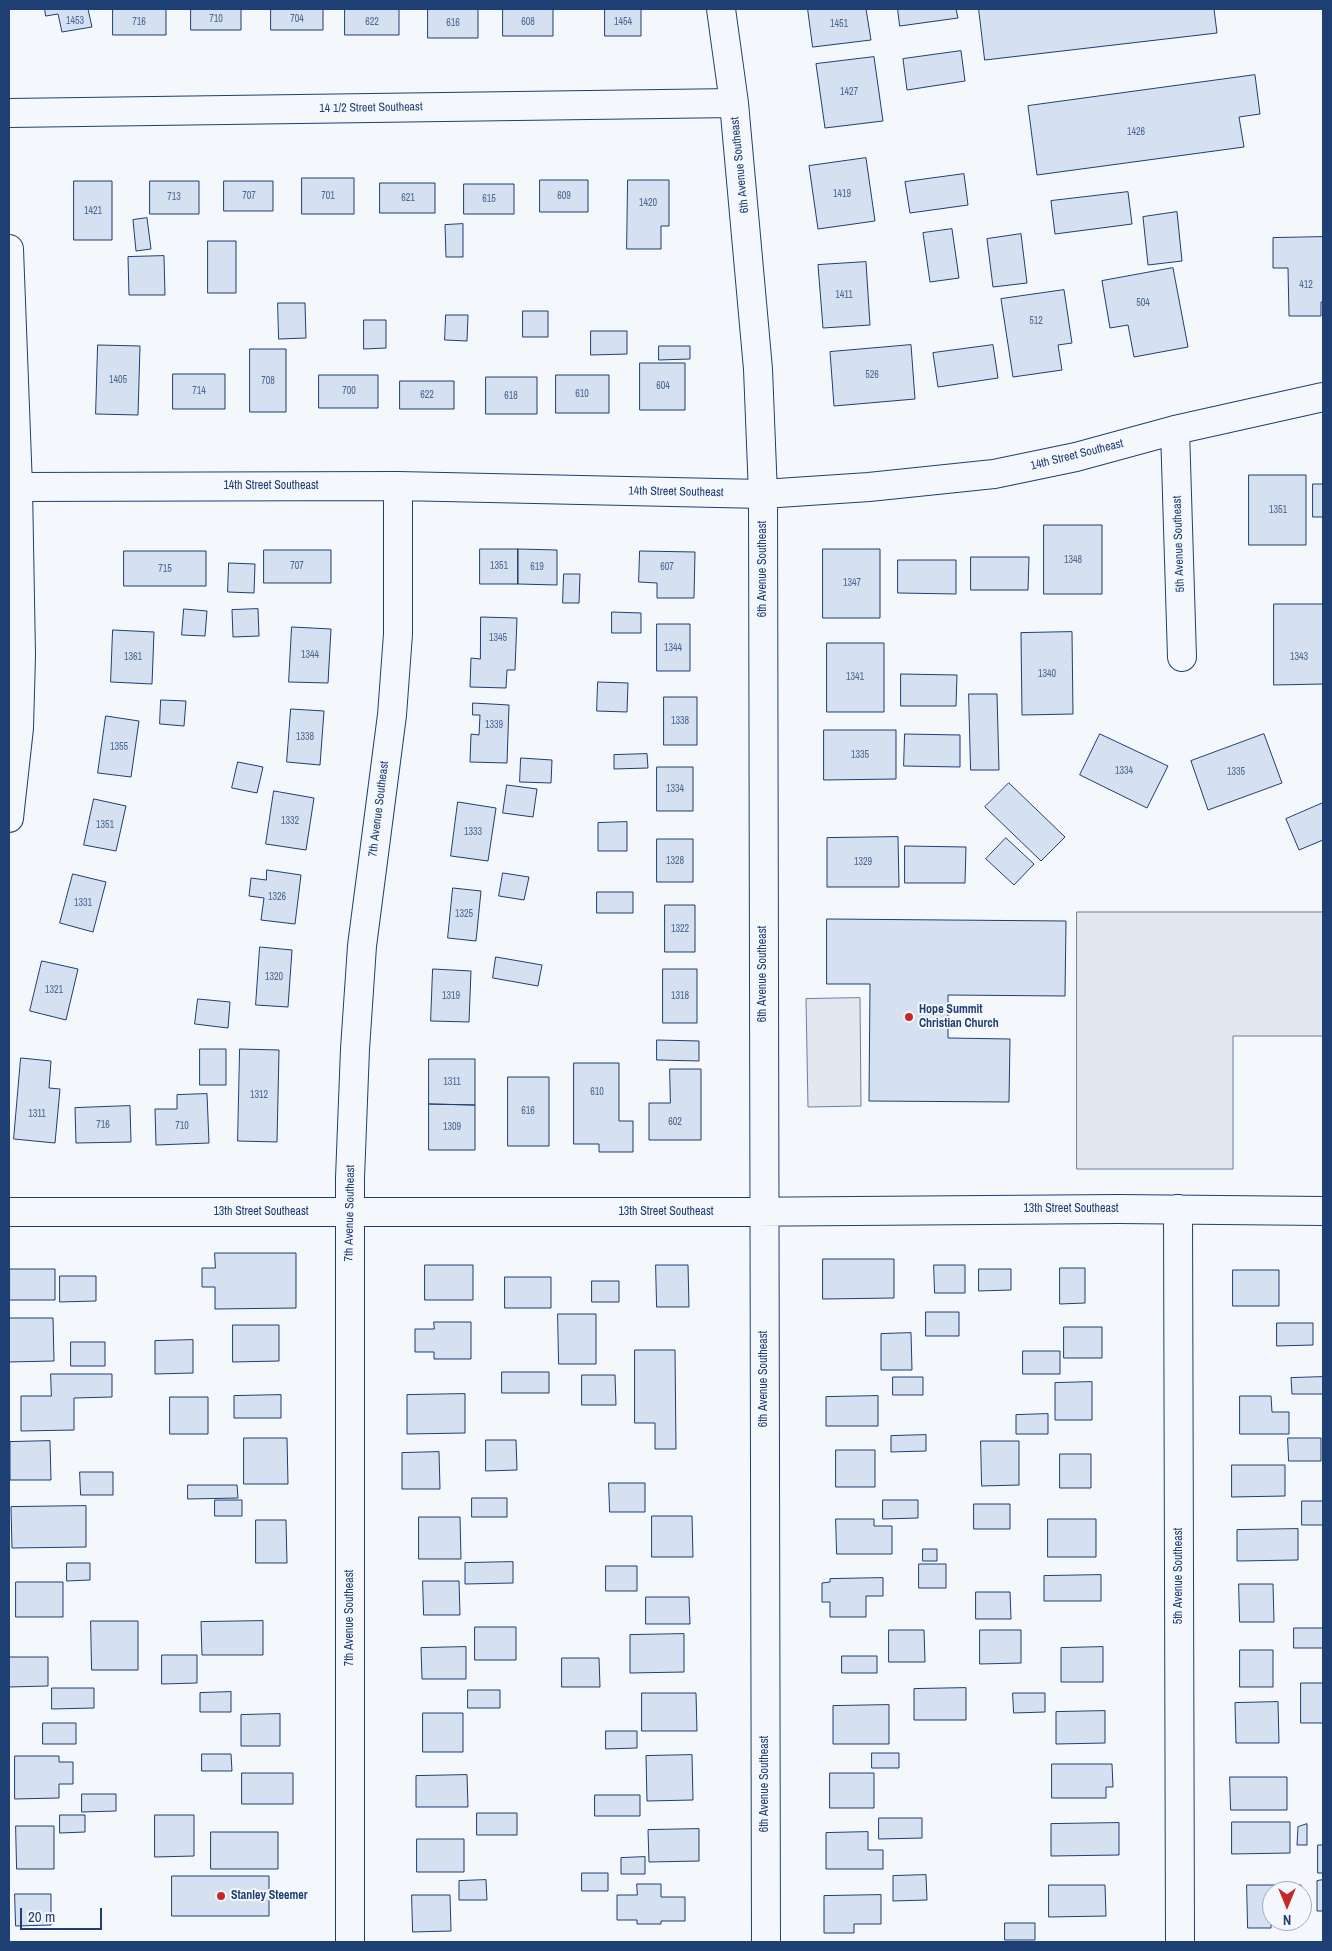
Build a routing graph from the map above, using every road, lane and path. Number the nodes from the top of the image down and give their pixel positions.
1 (721, 9) edge
2 (734, 103) junction
3 (9, 113) edge
4 (9, 249) edge
5 (1323, 397) edge
6 (1176, 430) junction
7 (398, 486) junction
8 (18, 487) junction
9 (762, 494) junction
10 (1182, 657) dead end
11 (9, 818) edge
12 (1178, 1209) junction
13 (1323, 1211) edge
14 (9, 1212) edge
15 (349, 1212) junction
16 (764, 1212) junction
17 (350, 1942) edge
18 (766, 1942) edge
19 (1180, 1942) edge

1 - 2 street, 6th Avenue Southeast
2 - 3 street, 14 1/2 Street Southeast
2 - 9 street, 6th Avenue Southeast
4 - 8 street
5 - 6 street, 14th Street Southeast
6 - 9 street, 14th Street Southeast
6 - 10 street, 5th Avenue Southeast
7 - 8 street, 14th Street Southeast
7 - 9 street, 14th Street Southeast
7 - 15 street, 7th Avenue Southeast
8 - 11 street
9 - 16 street, 6th Avenue Southeast
12 - 13 street, 13th Street Southeast
12 - 16 street, 13th Street Southeast
12 - 19 street, 5th Avenue Southeast
14 - 15 street, 13th Street Southeast
15 - 16 street, 13th Street Southeast
15 - 17 street, 7th Avenue Southeast
16 - 18 street, 6th Avenue Southeast

